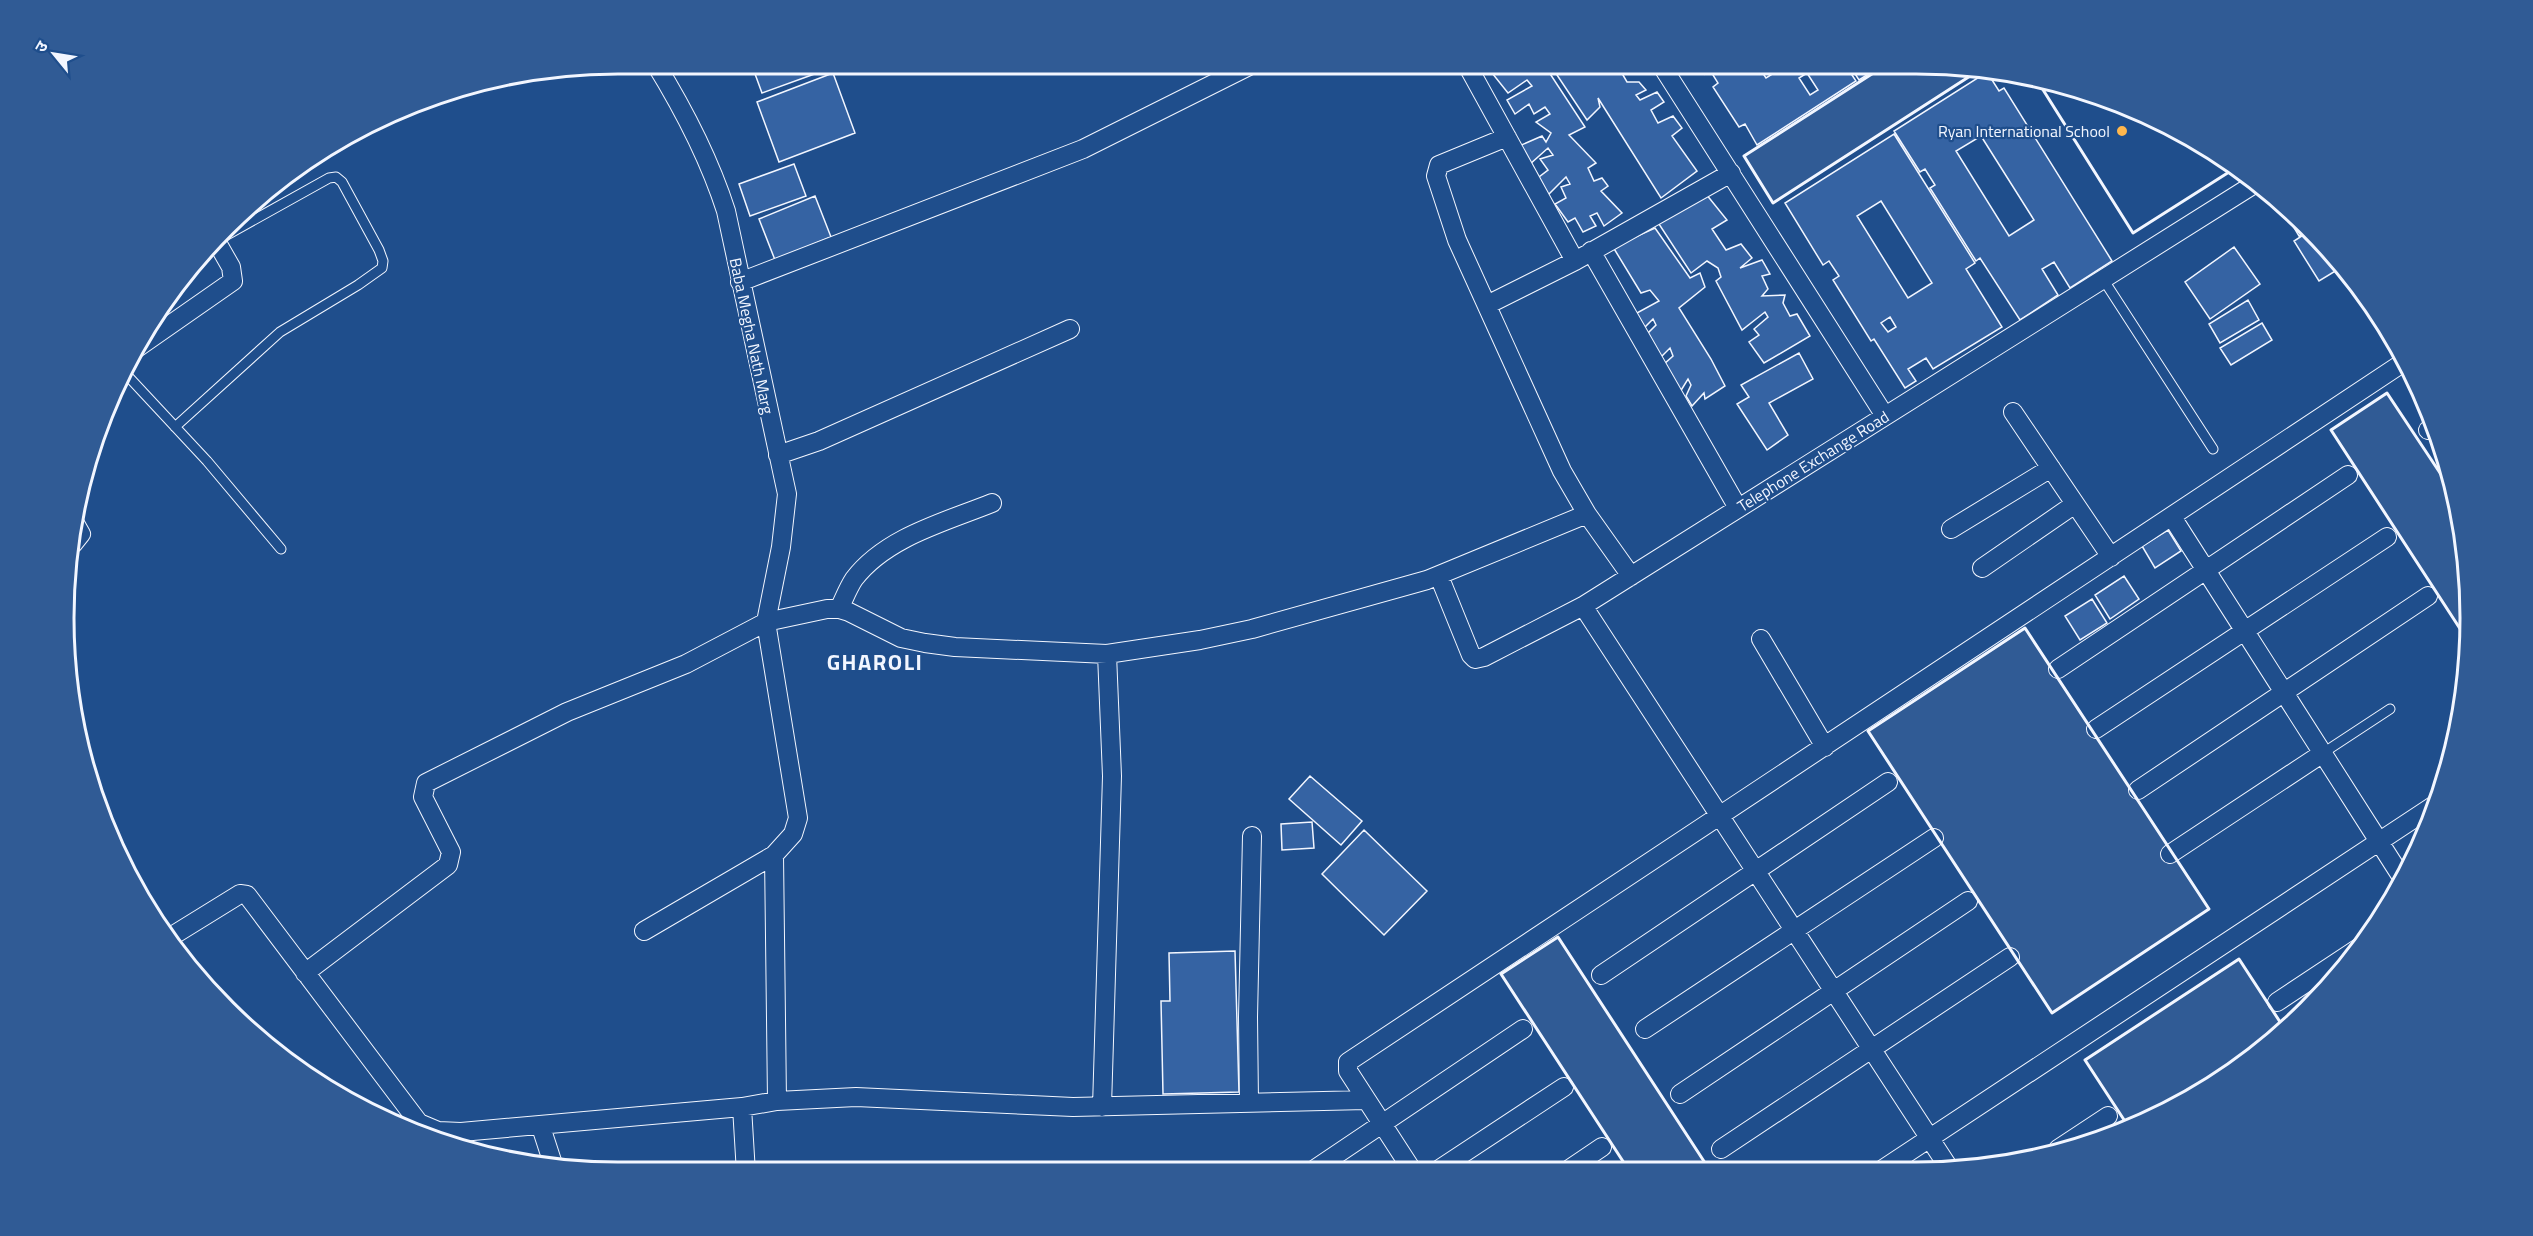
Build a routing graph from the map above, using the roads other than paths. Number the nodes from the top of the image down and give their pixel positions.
1 (662, 74) edge
2 (1233, 74) edge
3 (1472, 74) edge
4 (1667, 74) edge
5 (1507, 137) junction
6 (1731, 173) junction
7 (2248, 188) edge
8 (240, 226) edge
9 (220, 248) edge
10 (1592, 251) junction
11 (1575, 261) junction
12 (2103, 279) junction
13 (740, 282) junction
14 (1487, 305) junction
15 (1070, 329) dead end
16 (151, 338) edge
17 (2397, 366) edge
18 (130, 378) edge
19 (2013, 412) dead end
20 (1885, 416) junction
21 (174, 427) junction
22 (2213, 449) dead end
23 (778, 455) junction
24 (2051, 468) junction
25 (2348, 475) dead end
26 (992, 503) dead end
27 (2075, 504) junction
28 (1738, 508) junction
29 (1587, 514) junction
30 (2172, 517) junction
31 (1951, 530) dead end
32 (2387, 537) dead end
33 (281, 549) dead end
34 (2111, 557) junction
35 (1982, 568) dead end
36 (2206, 570) junction
37 (1439, 576) junction
38 (1631, 576) junction
39 (2428, 596) dead end
40 (1583, 606) junction
41 (839, 609) junction
42 (766, 622) junction
43 (2244, 631) junction
44 (1761, 639) dead end
45 (1107, 654) junction
46 (2058, 669) dead end
47 (2284, 693) junction
48 (2390, 709) dead end
49 (2096, 729) dead end
50 (1825, 747) junction
51 (2323, 753) junction
52 (1888, 782) dead end
53 (2138, 790) dead end
54 (2423, 812) edge
55 (1721, 817) junction
56 (1252, 836) dead end
57 (1934, 838) dead end
58 (2379, 842) junction
59 (2170, 854) dead end
60 (774, 855) junction
61 (2397, 870) edge
62 (1756, 871) junction
63 (1968, 901) dead end
64 (1794, 930) junction
65 (644, 932) dead end
66 (175, 934) edge
67 (2010, 957) dead end
68 (2335, 964) edge
69 (305, 973) junction
70 (1601, 975) dead end
71 (1833, 991) junction
72 (2277, 1002) dead end
73 (1523, 1029) dead end
74 (1645, 1029) dead end
75 (1871, 1049) junction
76 (1564, 1087) dead end
77 (1680, 1094) dead end
78 (1366, 1100) junction
79 (777, 1101) junction
80 (1249, 1101) junction
81 (742, 1107) junction
82 (1102, 1107) junction
83 (2108, 1116) dead end
84 (1382, 1124) junction
85 (541, 1126) junction
86 (450, 1136) edge
87 (1929, 1138) junction
88 (459, 1139) edge
89 (2073, 1139) edge
90 (1602, 1147) dead end
91 (1721, 1149) dead end
92 (551, 1158) edge
93 (1944, 1161) edge
94 (745, 1162) edge
95 (1325, 1162) edge
96 (1407, 1162) edge
97 (1450, 1162) edge
98 (1580, 1162) edge
99 (1892, 1162) edge

1 - 13 street, Baba Megha Nath Marg
2 - 13 street
3 - 5 street
4 - 6 street
5 - 11 street
5 - 14 street
6 - 10 street
6 - 20 street
7 - 12 street, Telephone Exchange Road
8 - 21 lane
9 - 16 street
10 - 11 street
10 - 28 street
11 - 14 street
12 - 20 street, Telephone Exchange Road
12 - 22 lane
13 - 23 street, Baba Megha Nath Marg
14 - 29 street
15 - 23 street
17 - 30 street
18 - 21 lane
19 - 24 street
20 - 28 street, Telephone Exchange Road
21 - 33 lane
23 - 42 street, Baba Megha Nath Marg
24 - 27 street
24 - 31 street
25 - 36 street
26 - 41 street
27 - 34 street
27 - 35 street
28 - 38 street, Telephone Exchange Road
29 - 37 street
29 - 38 street
30 - 34 street
30 - 36 street
32 - 43 street
34 - 50 street
36 - 43 street
36 - 46 street
37 - 40 street, Telephone Exchange Road
37 - 45 street
38 - 40 street, Telephone Exchange Road
39 - 47 street
40 - 55 street
41 - 42 street
41 - 45 street
42 - 60 street
42 - 69 street
43 - 47 street
43 - 49 street
44 - 50 street
45 - 82 street
47 - 51 street
47 - 53 street
48 - 51 lane
50 - 55 street
51 - 58 street
51 - 59 street
52 - 62 street
54 - 58 street
55 - 62 street
55 - 78 street
56 - 80 street
57 - 64 street
58 - 61 street
58 - 87 street
60 - 65 street
60 - 79 street
62 - 64 street
62 - 70 street
63 - 71 street
64 - 71 street
64 - 74 street
66 - 69 street
67 - 75 street
68 - 72 street
69 - 86 street
71 - 75 street
71 - 77 street
73 - 84 street
75 - 87 street
75 - 91 street
76 - 97 street
78 - 80 street
78 - 84 street
79 - 81 street
79 - 82 street
80 - 82 street
81 - 85 street
81 - 94 street
83 - 89 street
84 - 95 street
84 - 96 street
85 - 88 street
85 - 92 street
87 - 93 street
87 - 99 street
90 - 98 street

